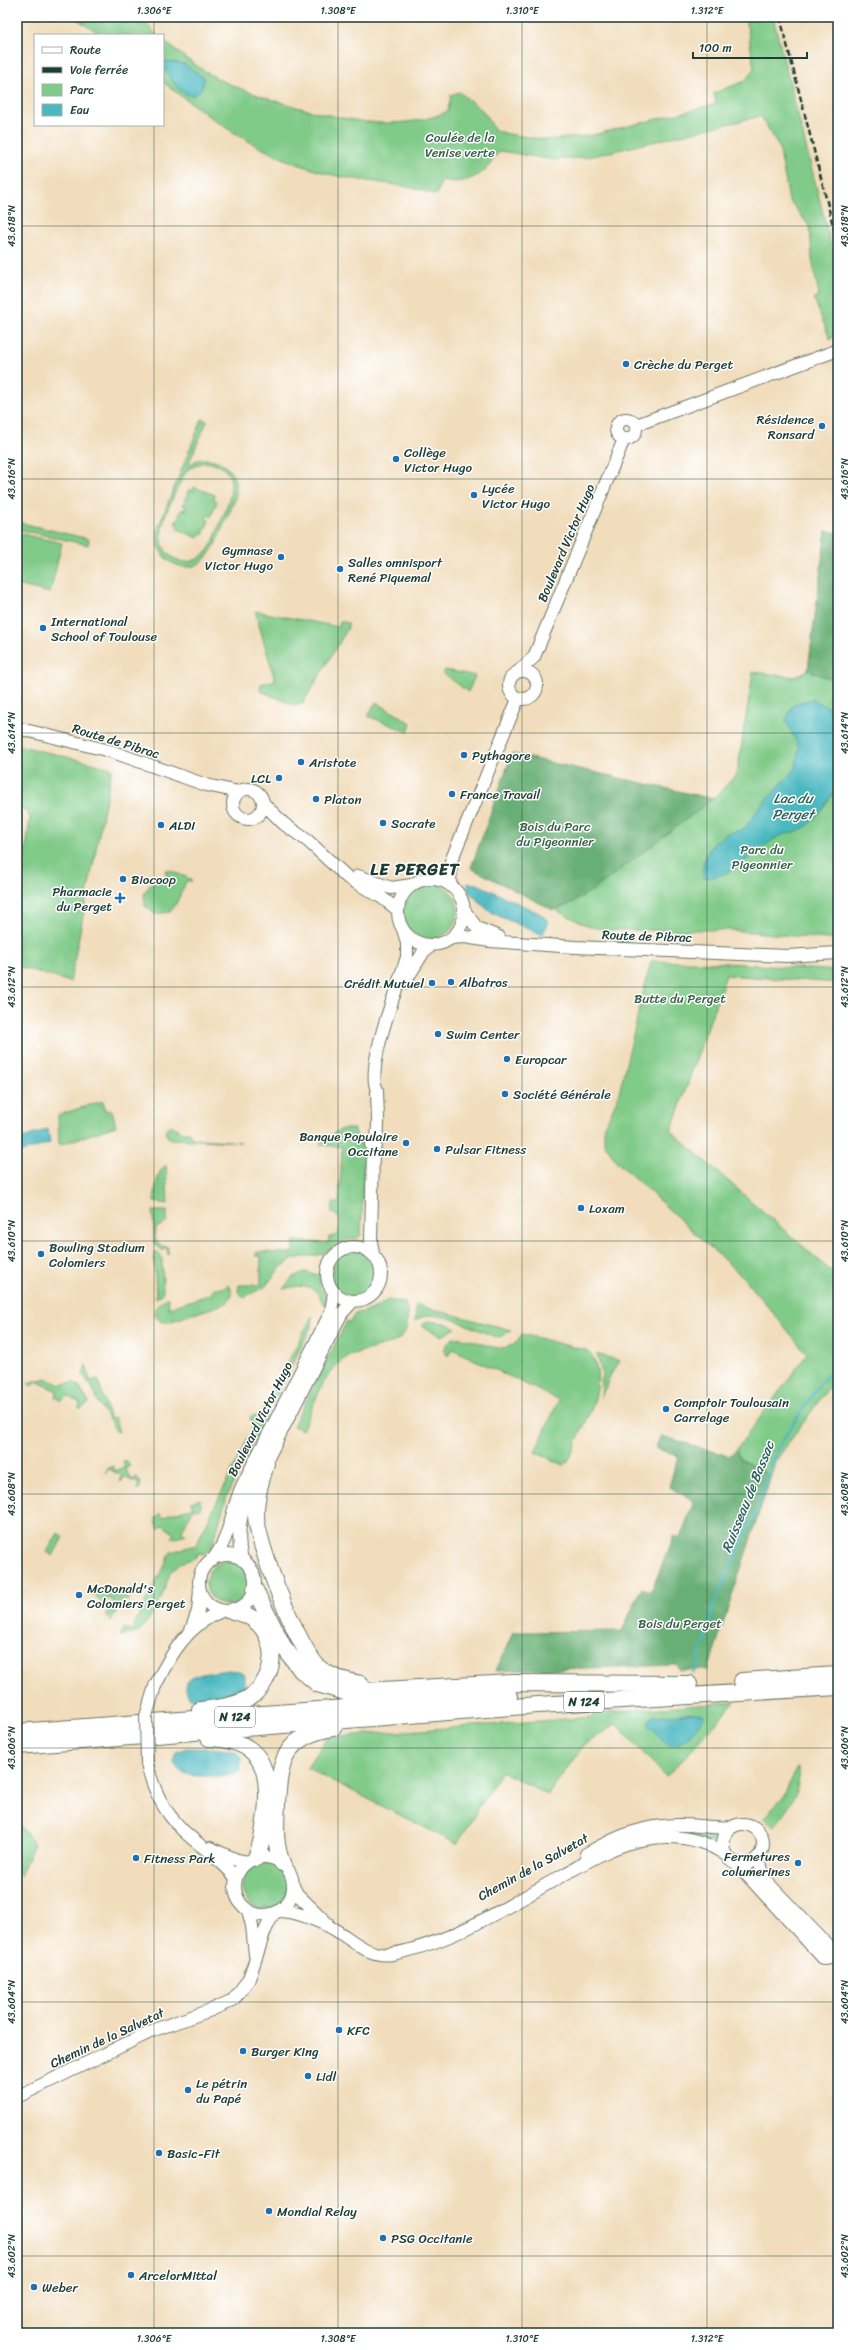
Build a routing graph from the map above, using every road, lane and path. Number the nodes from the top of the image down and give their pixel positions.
1 (838, 350) edge
2 (636, 425) junction
3 (624, 439) junction
4 (534, 657) junction
5 (520, 671) junction
6 (534, 676) junction
7 (518, 699) junction
8 (17, 728) edge
9 (206, 786) junction
10 (239, 792) junction
11 (233, 804) junction
12 (263, 804) junction
13 (254, 817) junction
14 (284, 824) junction
15 (451, 861) junction
16 (344, 873) junction
17 (429, 879) junction
18 (450, 884) junction
19 (412, 885) junction
20 (398, 910) junction
21 (464, 910) junction
22 (403, 929) junction
23 (450, 938) junction
24 (507, 941) junction
25 (434, 944) junction
26 (838, 953) edge
27 (786, 956) junction
28 (838, 961) edge
29 (389, 1013) junction
30 (371, 1225) junction
31 (358, 1246) junction
32 (374, 1254) junction
33 (334, 1292) junction
34 (353, 1301) junction
35 (266, 1463) junction
36 (212, 1560) junction
37 (242, 1560) junction
38 (200, 1590) junction
39 (254, 1590) junction
40 (227, 1610) junction
41 (191, 1631) junction
42 (838, 1675) edge
43 (689, 1684) junction
44 (838, 1687) edge
45 (397, 1688) junction
46 (407, 1715) junction
47 (72, 1728) junction
48 (17, 1732) edge
49 (123, 1738) junction
50 (17, 1746) edge
51 (732, 1827) junction
52 (202, 1845) junction
53 (726, 1855) junction
54 (758, 1857) junction
55 (252, 1860) junction
56 (282, 1863) junction
57 (736, 1863) junction
58 (236, 1878) junction
59 (293, 1886) junction
60 (248, 1910) junction
61 (276, 1912) junction
62 (330, 1927) junction
63 (352, 1940) junction
64 (838, 1956) edge
65 (255, 1958) junction
66 (17, 2098) edge

1 - 2 main road
2 - 3 main road
2 - 3 main road
3 - 4 main road, Boulevard Victor Hugo
4 - 5 main road, Boulevard Victor Hugo
4 - 6 main road, Boulevard Victor Hugo
5 - 6 main road
5 - 7 main road
6 - 7 main road
7 - 15 main road
8 - 9 main road, Route de Pibrac
9 - 10 main road, Route de Pibrac
9 - 11 main road, Route de Pibrac
10 - 11 main road
10 - 12 main road
11 - 13 main road
12 - 13 main road
12 - 14 main road
13 - 14 main road
14 - 16 main road
15 - 17 main road
15 - 18 main road
16 - 19 main road
16 - 20 main road
17 - 18 main road
17 - 19 main road
18 - 21 main road
19 - 20 main road
20 - 22 main road
21 - 23 main road
21 - 24 main road, Route de Pibrac
22 - 25 main road
22 - 29 main road
23 - 24 main road, Route de Pibrac
23 - 25 main road
24 - 27 main road, Route de Pibrac
25 - 29 main road
26 - 27 main road, Route de Pibrac
27 - 28 main road, Route de Pibrac
29 - 30 main road
30 - 31 main road
30 - 32 main road
31 - 32 main road
31 - 33 main road
32 - 34 main road
33 - 34 main road
33 - 36 main road, Boulevard Victor Hugo
34 - 35 main road, Boulevard Victor Hugo
35 - 37 main road, Boulevard Victor Hugo
35 - 45 highway
36 - 37 main road
36 - 38 main road
37 - 39 main road
38 - 40 main road
38 - 41 main road
39 - 40 main road
39 - 45 highway
40 - 41 main road
40 - 47 highway
41 - 52 main road, bridge
42 - 43 highway, N 124
43 - 45 highway
43 - 47 highway, N 124
44 - 46 highway, N 124
46 - 49 highway, N 124
46 - 56 highway
47 - 48 highway, N 124
49 - 50 highway, N 124
49 - 55 highway
51 - 53 main road
51 - 54 main road
51 - 63 main road, Chemin de la Salvetat
52 - 55 main road
52 - 58 main road
53 - 57 main road
53 - 63 main road, Chemin de la Salvetat
54 - 57 main road
54 - 64 main road
55 - 56 main road
55 - 58 main road
56 - 59 main road
57 - 64 main road
58 - 60 main road
59 - 61 main road
59 - 62 main road, Chemin de la Salvetat
60 - 61 main road
60 - 65 main road, Chemin de la Salvetat
61 - 62 main road, Chemin de la Salvetat
61 - 65 main road, Chemin de la Salvetat
62 - 63 main road, Chemin de la Salvetat
65 - 66 main road, Chemin de la Salvetat

